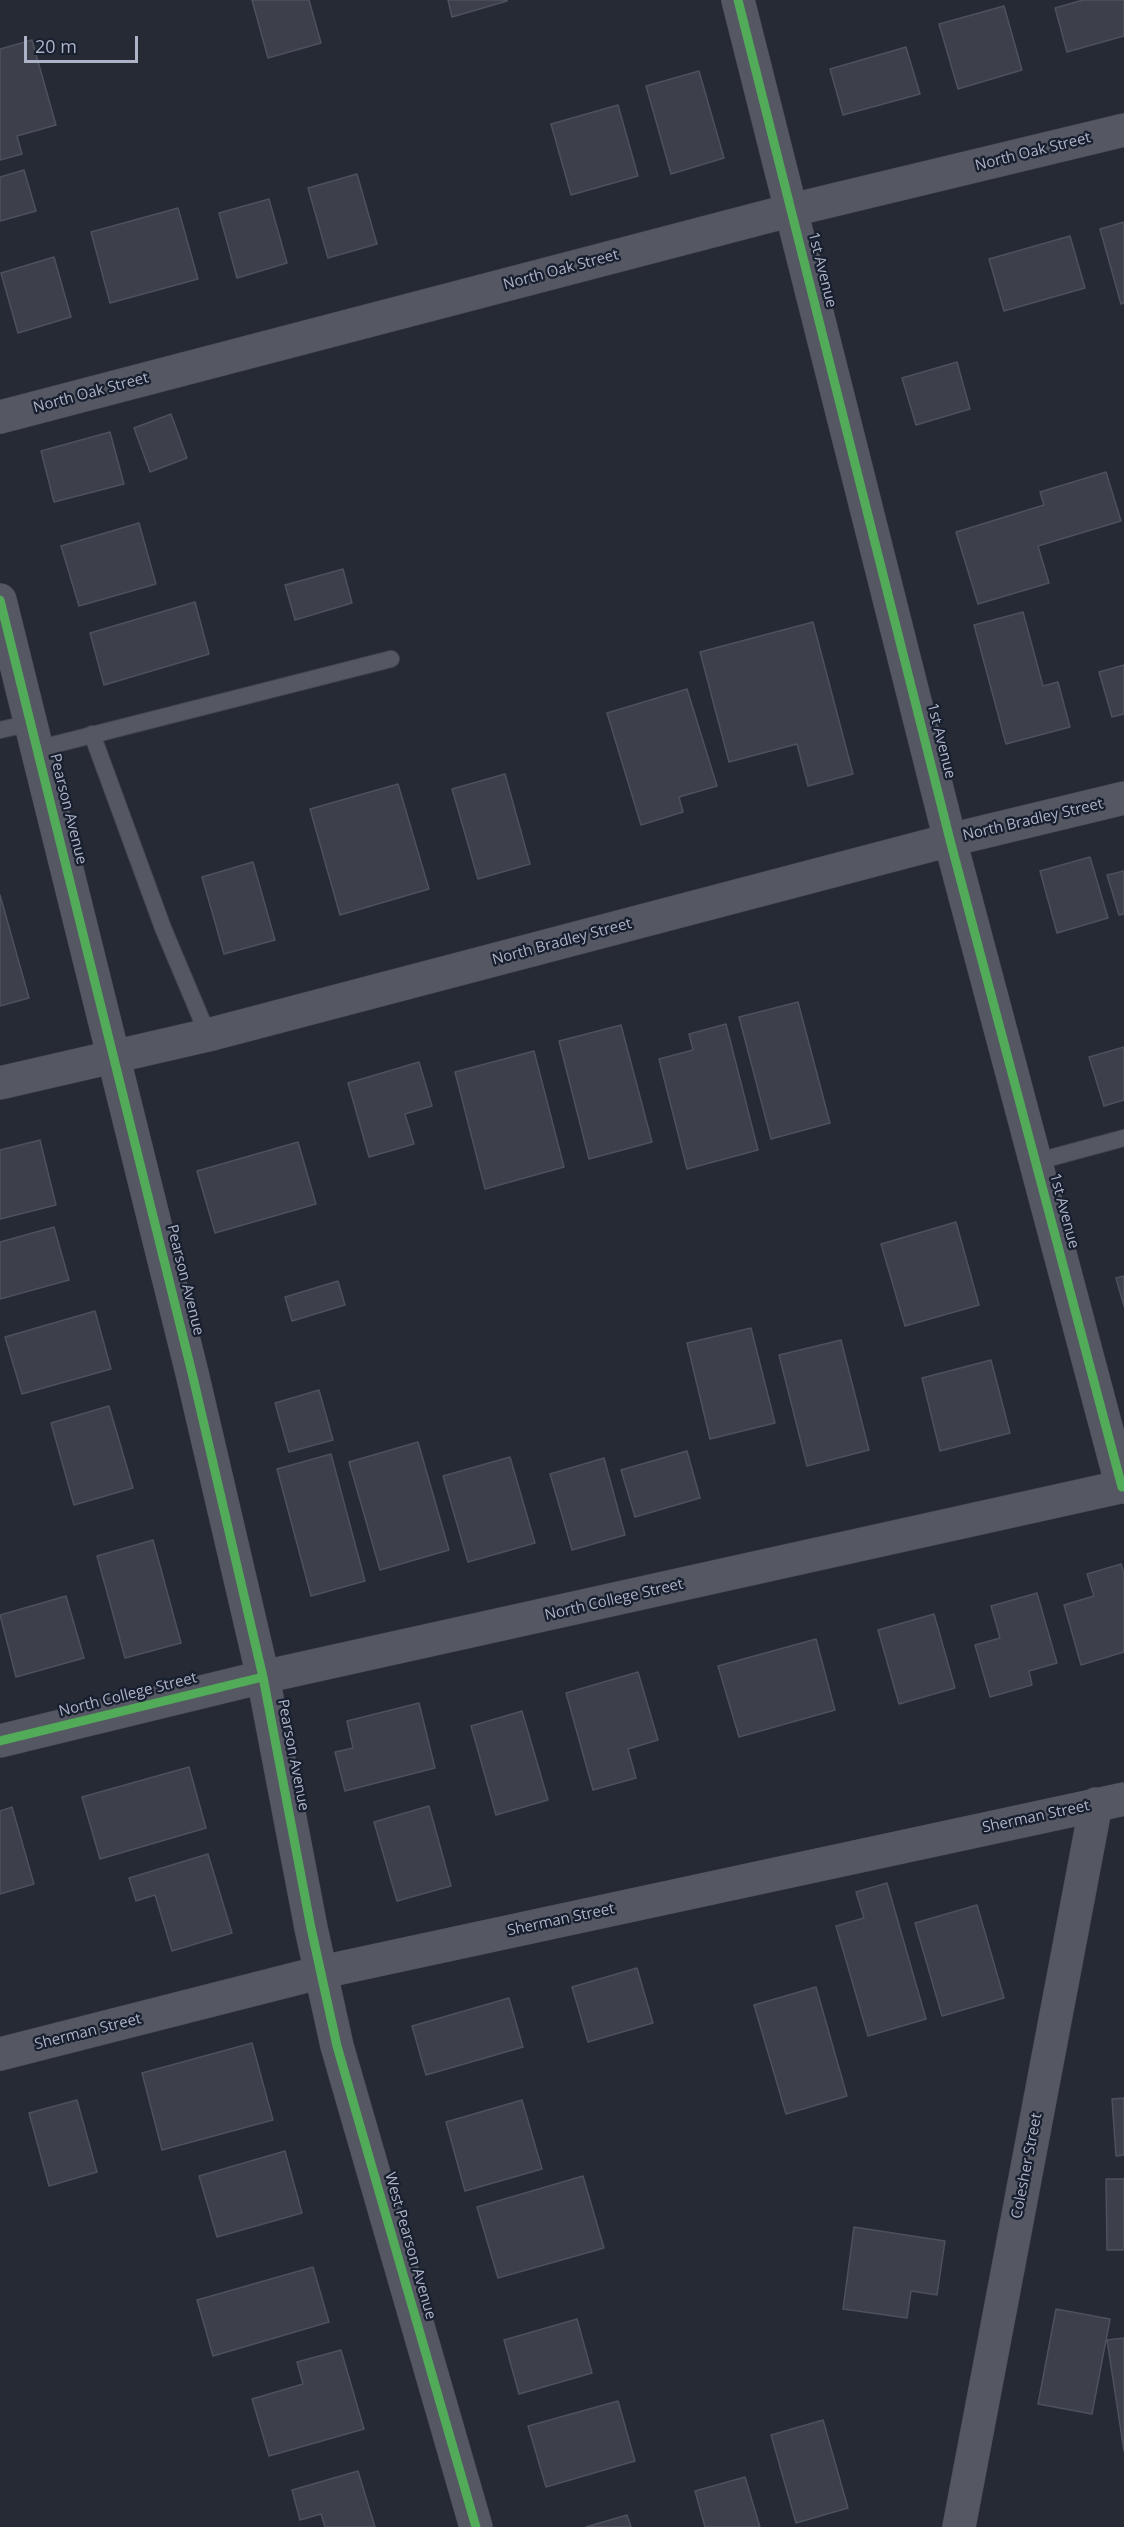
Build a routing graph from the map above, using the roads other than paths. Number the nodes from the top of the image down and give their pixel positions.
1 (738, 0) edge
2 (1124, 130) edge
3 (792, 210) junction
4 (0, 417) edge
5 (0, 600) edge
6 (391, 659) dead end
7 (0, 729) edge
8 (92, 734) junction
9 (34, 736) junction
10 (1124, 798) edge
11 (950, 840) junction
12 (208, 1035) junction
13 (115, 1058) junction
14 (0, 1083) edge
15 (1124, 1138) edge
16 (1035, 1161) junction
17 (1123, 1487) edge
18 (263, 1677) junction
19 (0, 1741) edge
20 (1110, 1802) edge
21 (322, 1972) junction
22 (0, 2054) edge
23 (476, 2527) edge
24 (959, 2527) edge

1 - 3 street, 1st Avenue
2 - 3 street, North Oak Street
3 - 4 street, North Oak Street
3 - 11 street, 1st Avenue
5 - 9 street, Pearson Avenue
6 - 8 lane
7 - 9 lane
8 - 9 lane
8 - 12 lane
9 - 13 street, Pearson Avenue
10 - 11 street, North Bradley Street
11 - 12 street, North Bradley Street
11 - 16 street, 1st Avenue
12 - 13 street, North Bradley Street
13 - 14 street, North Bradley Street
13 - 18 street, Pearson Avenue
15 - 16 lane
16 - 17 street, 1st Avenue
17 - 18 street, North College Street
18 - 19 street, North College Street
18 - 21 street, Pearson Avenue
20 - 21 street, Sherman Street
20 - 24 street, Colesher Street
21 - 22 street, Sherman Street
21 - 23 street, West Pearson Avenue

